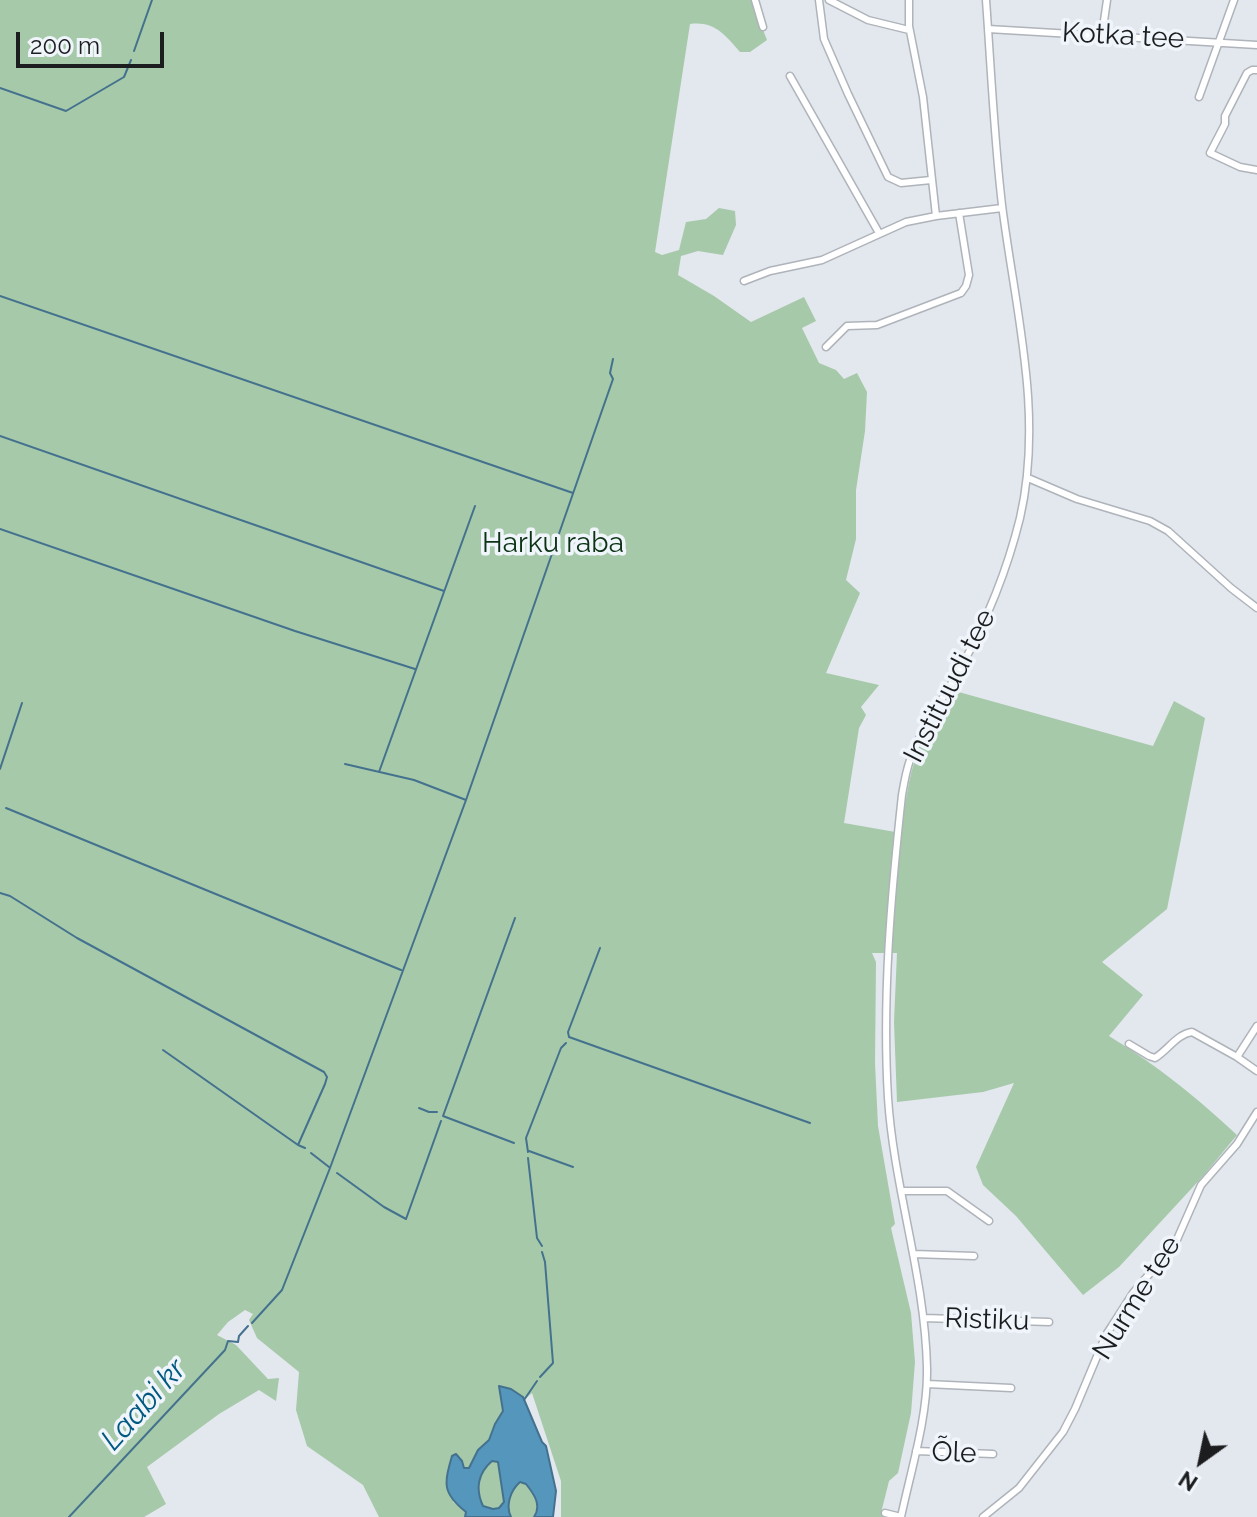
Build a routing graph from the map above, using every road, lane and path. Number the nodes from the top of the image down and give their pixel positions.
1 (755, 0) edge
2 (819, 0) edge
3 (829, 0) edge
4 (909, 0) edge
5 (986, 0) edge
6 (1107, 0) edge
7 (1234, 0) edge
8 (763, 27) dead end
9 (988, 29) junction
10 (909, 30) junction
11 (1102, 35) junction
12 (1218, 42) junction
13 (1257, 45) edge
14 (1257, 70) edge
15 (790, 76) dead end
16 (1199, 97) dead end
17 (1257, 170) edge
18 (931, 180) junction
19 (1002, 208) junction
20 (959, 213) junction
21 (936, 216) junction
22 (879, 233) junction
23 (744, 281) dead end
24 (826, 347) dead end
25 (1028, 478) junction
26 (1257, 608) edge
27 (1257, 1026) edge
28 (1129, 1044) dead end
29 (1237, 1057) junction
30 (1257, 1071) edge
31 (1257, 1112) edge
32 (901, 1191) junction
33 (989, 1221) dead end
34 (913, 1254) junction
35 (974, 1256) dead end
36 (924, 1318) junction
37 (1049, 1322) dead end
38 (927, 1384) junction
39 (1011, 1388) dead end
40 (916, 1451) junction
41 (993, 1454) dead end
42 (885, 1513) dead end
43 (901, 1517) edge
44 (983, 1517) edge

1 - 8 street
2 - 18 street
3 - 10 street
4 - 10 street
5 - 9 street, Instituudi tee
6 - 11 street
7 - 12 street
9 - 11 street, Kotka tee
9 - 19 street, Instituudi tee
10 - 18 street
11 - 12 street, Kotka tee
12 - 13 street, Kotka tee
12 - 16 street
14 - 17 street
15 - 22 street
18 - 21 street
19 - 20 street
19 - 25 street, Instituudi tee
20 - 21 street
20 - 24 street
21 - 22 street
22 - 23 street
25 - 26 street
25 - 32 street, Instituudi tee
27 - 29 street
28 - 29 street
29 - 30 street
31 - 44 street, Nurme tee
32 - 33 street
32 - 34 street, Instituudi tee
34 - 35 street
34 - 36 street, Instituudi tee
36 - 37 street, Ristiku
36 - 38 street, Instituudi tee
38 - 39 street
38 - 40 street, Instituudi tee
40 - 41 street, Õle
40 - 43 street, Instituudi tee
42 - 43 street

